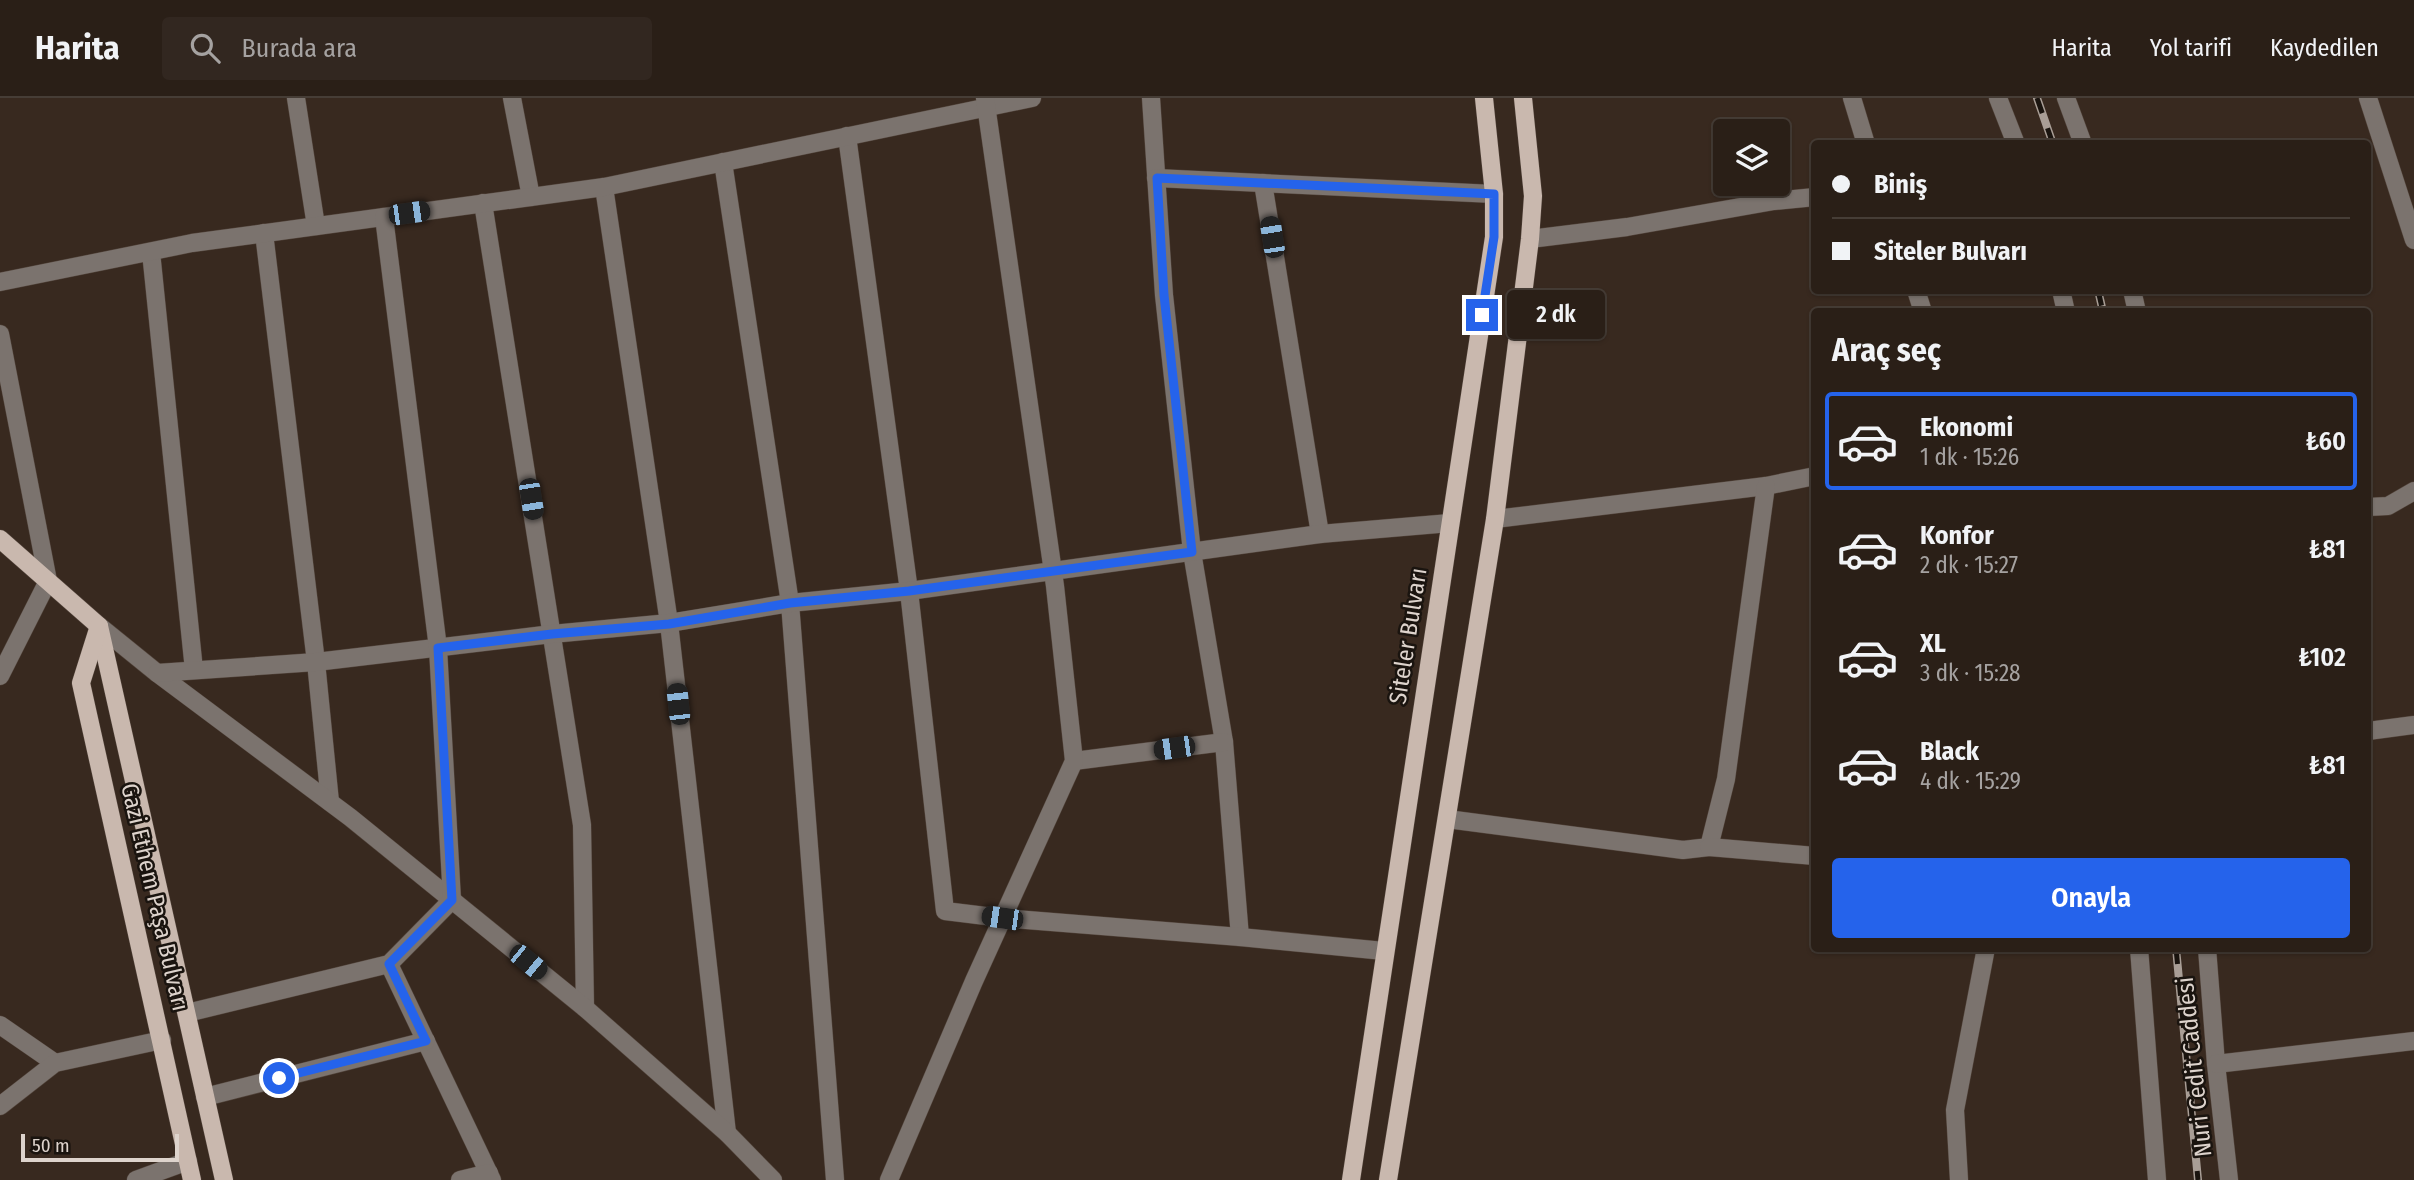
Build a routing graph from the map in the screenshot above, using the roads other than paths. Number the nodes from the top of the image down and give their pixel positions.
1 (296, 98) edge
2 (512, 98) edge
3 (1032, 98) edge
4 (1151, 98) edge
5 (1484, 98) edge
6 (1523, 98) edge
7 (1852, 98) edge
8 (1998, 98) edge
9 (2368, 98) edge
10 (2070, 99) edge
11 (987, 102) edge
12 (847, 136) junction
13 (1865, 140) edge
14 (2014, 140) edge
15 (2082, 140) edge
16 (723, 162) junction
17 (1157, 178) junction
18 (1263, 183) junction
19 (604, 187) junction
20 (1494, 194) junction
21 (531, 197) junction
22 (1811, 197) edge
23 (483, 203) junction
24 (384, 217) junction
25 (316, 226) junction
26 (264, 233) junction
27 (1530, 239) junction
28 (2414, 240) edge
29 (151, 251) junction
30 (0, 282) edge
31 (0, 334) edge
32 (1811, 478) edge
33 (1766, 486) junction
34 (2414, 491) edge
35 (2371, 507) edge
36 (1495, 519) junction
37 (1451, 523) junction
38 (1320, 534) junction
39 (0, 539) edge
40 (1192, 552) junction
41 (1053, 571) junction
42 (48, 581) junction
43 (909, 591) junction
44 (790, 603) junction
45 (669, 624) junction
46 (99, 626) junction
47 (552, 634) junction
48 (438, 648) junction
49 (316, 662) junction
50 (194, 670) junction
51 (157, 673) junction
52 (0, 676) edge
53 (2414, 725) edge
54 (2371, 731) edge
55 (1224, 742) junction
56 (1074, 761) junction
57 (330, 802) junction
58 (1447, 819) junction
59 (1709, 847) junction
60 (1811, 856) edge
61 (452, 900) junction
62 (1002, 918) junction
63 (1240, 937) junction
64 (1384, 951) junction
65 (1985, 952) edge
66 (2139, 952) edge
67 (2207, 952) edge
68 (389, 964) junction
69 (585, 1008) junction
70 (187, 1013) junction
71 (0, 1025) edge
72 (162, 1040) junction
73 (426, 1041) junction
74 (2414, 1041) edge
75 (55, 1063) junction
76 (2216, 1064) junction
77 (205, 1097) junction
78 (0, 1106) edge
79 (727, 1133) junction
80 (188, 1161) junction
81 (490, 1176) edge
82 (136, 1180) edge
83 (192, 1180) edge
84 (224, 1180) edge
85 (460, 1180) edge
86 (773, 1180) edge
87 (835, 1180) edge
88 (889, 1180) edge
89 (1351, 1180) edge
90 (1388, 1180) edge
91 (1959, 1180) edge
92 (2157, 1180) edge
93 (2229, 1180) edge

1 - 25 street
2 - 21 street
3 - 11 street
4 - 17 street
5 - 20 main road, Siteler Bulvarı
6 - 27 main road
7 - 13 street
8 - 14 street
9 - 28 street
10 - 15 street
11 - 12 street
11 - 41 street
12 - 16 street
12 - 43 street
16 - 19 street
16 - 44 street
17 - 18 street
17 - 40 street
18 - 20 street
18 - 38 street
19 - 21 street
19 - 45 street
20 - 37 main road, Siteler Bulvarı
21 - 23 street
22 - 27 street
23 - 24 street
23 - 47 street
24 - 25 street
24 - 48 street
25 - 26 street
26 - 29 street
26 - 49 street
27 - 36 main road
29 - 30 street
29 - 50 street
31 - 42 street
32 - 33 street
33 - 36 street
33 - 59 street
34 - 35 street
36 - 58 main road
37 - 38 street
37 - 64 main road, Siteler Bulvarı
38 - 40 street
39 - 42 main road
40 - 41 street
40 - 55 street
41 - 43 street
41 - 56 street
42 - 46 main road
42 - 52 street
43 - 44 street
43 - 62 street
44 - 45 street
44 - 87 street
45 - 47 street
45 - 79 street
46 - 51 street
46 - 70 main road, Gazi Ethem Paşa Bulvarı
46 - 72 main road, Gazi Ethem Paşa Bulvarı
47 - 48 street
47 - 69 street
48 - 49 street
48 - 61 street
49 - 50 street
49 - 57 street
50 - 51 street
51 - 57 street
53 - 54 street
55 - 56 street
55 - 63 street
56 - 62 street
57 - 61 street
58 - 59 street
58 - 90 main road
59 - 60 street
61 - 68 street
61 - 69 street
62 - 63 street
62 - 88 street
63 - 64 street
64 - 89 main road, Siteler Bulvarı
65 - 91 street
66 - 92 street, Nuri Cedit Caddesi
67 - 76 street, Nuri Cedit Caddesi
68 - 70 street
68 - 73 street
69 - 79 street
70 - 77 main road, Gazi Ethem Paşa Bulvarı
71 - 75 street
72 - 75 street
72 - 80 main road, Gazi Ethem Paşa Bulvarı
73 - 77 street
73 - 81 street
74 - 76 street
75 - 78 street
76 - 93 street, Nuri Cedit Caddesi
77 - 84 main road, Gazi Ethem Paşa Bulvarı
79 - 86 street
80 - 82 street
80 - 83 main road, Gazi Ethem Paşa Bulvarı
81 - 85 street

